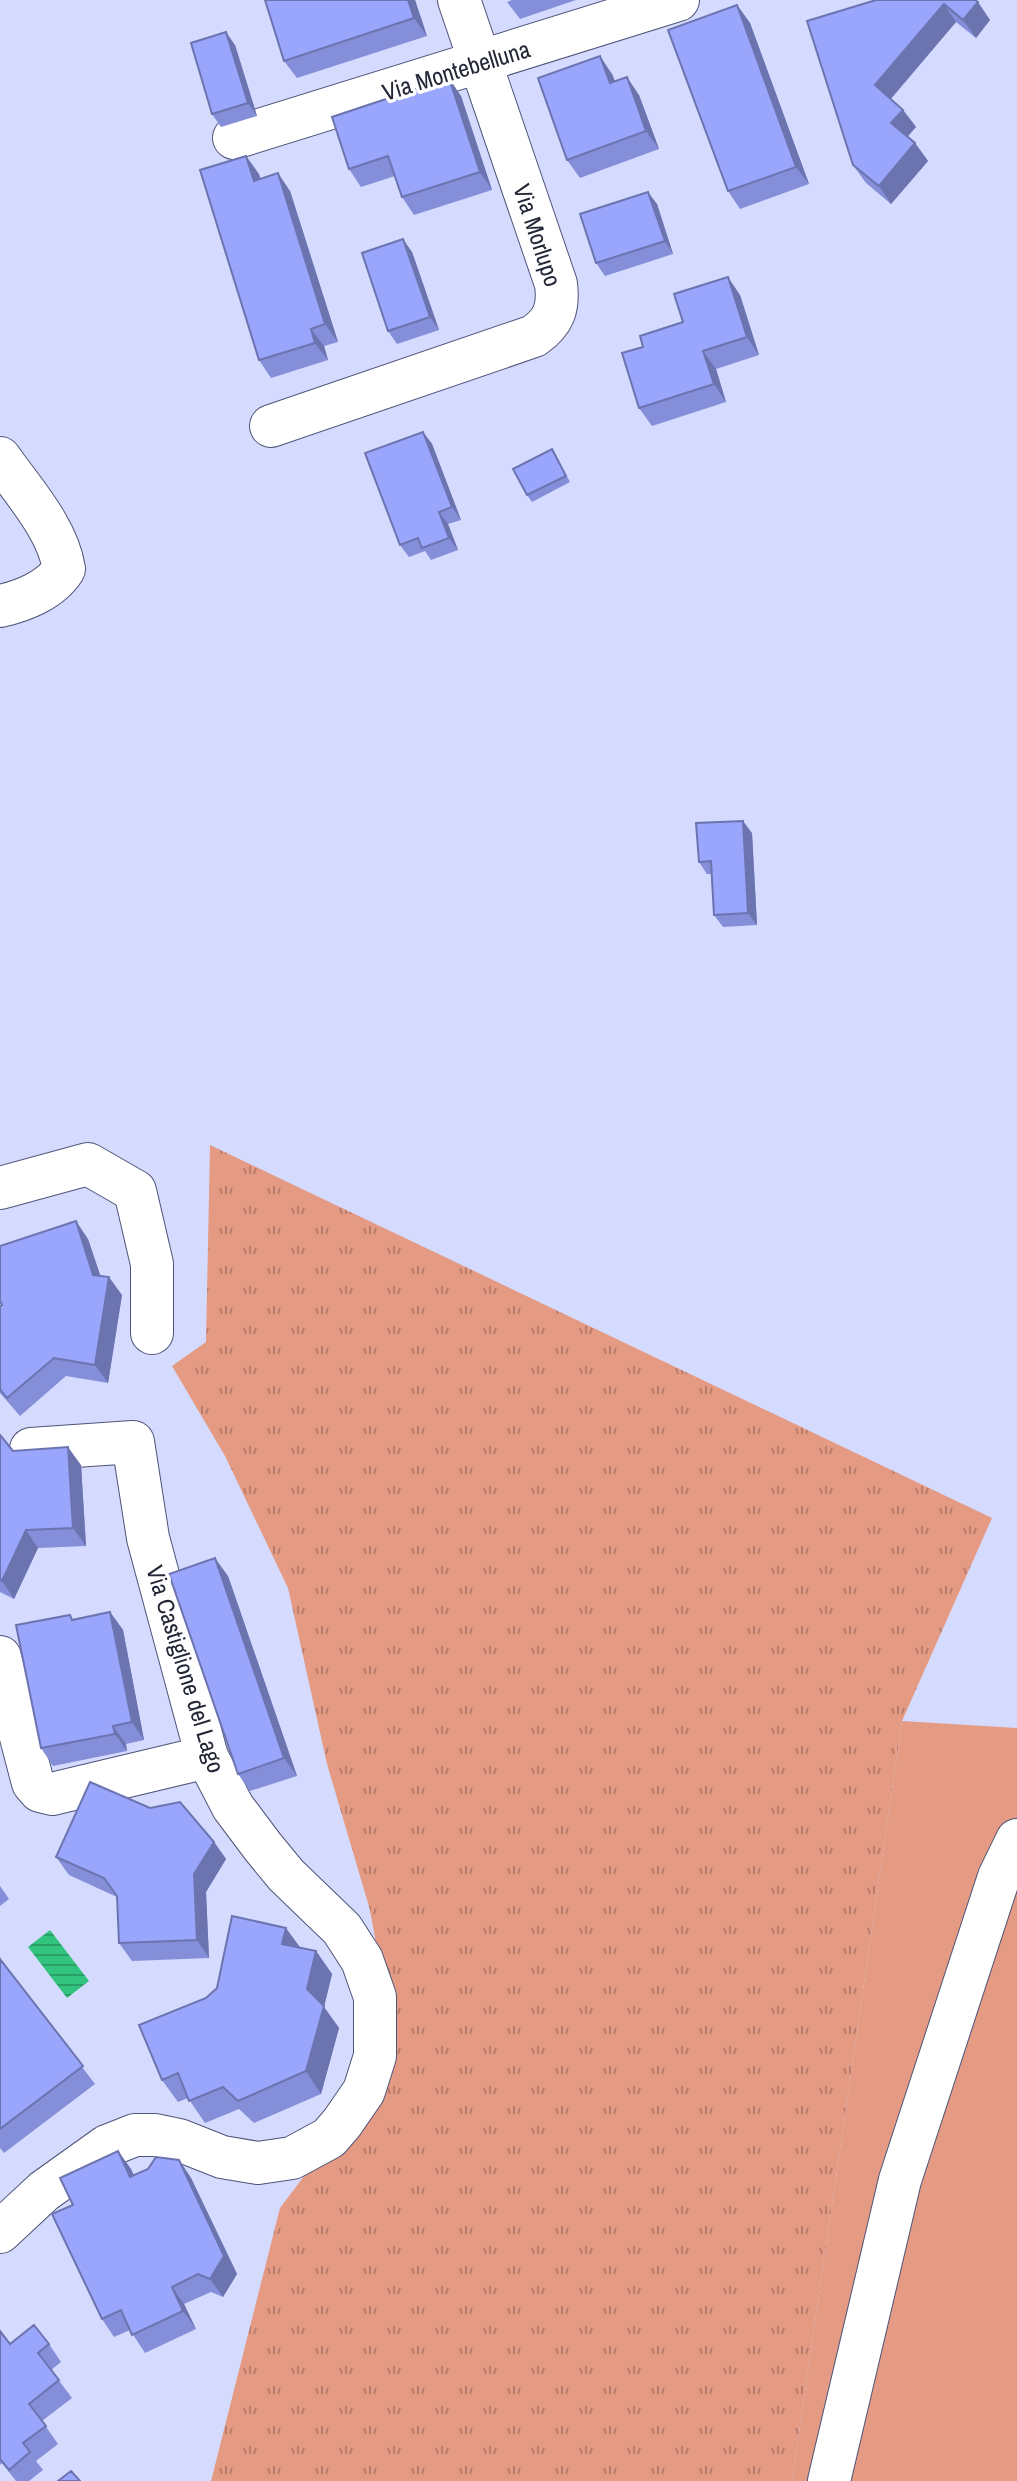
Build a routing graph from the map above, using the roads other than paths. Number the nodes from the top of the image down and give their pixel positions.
1 (459, 0) edge
2 (678, 0) edge
3 (479, 63) junction
4 (234, 138) dead end
5 (271, 426) dead end
6 (0, 458) edge
7 (0, 606) edge
8 (0, 1188) edge
9 (152, 1333) dead end
10 (31, 1449) edge
11 (0, 1657) edge
12 (207, 1757) junction
13 (1017, 1840) edge
14 (0, 2232) edge
15 (829, 2481) edge

1 - 3 street, Via Morlupo
2 - 3 street, Via Montebelluna
3 - 4 street, Via Montebelluna
3 - 5 street, Via Morlupo
6 - 7 street
8 - 9 street
10 - 12 street, Via Castiglione del Lago
11 - 12 street
12 - 14 street, Via Castiglione del Lago
13 - 15 street

